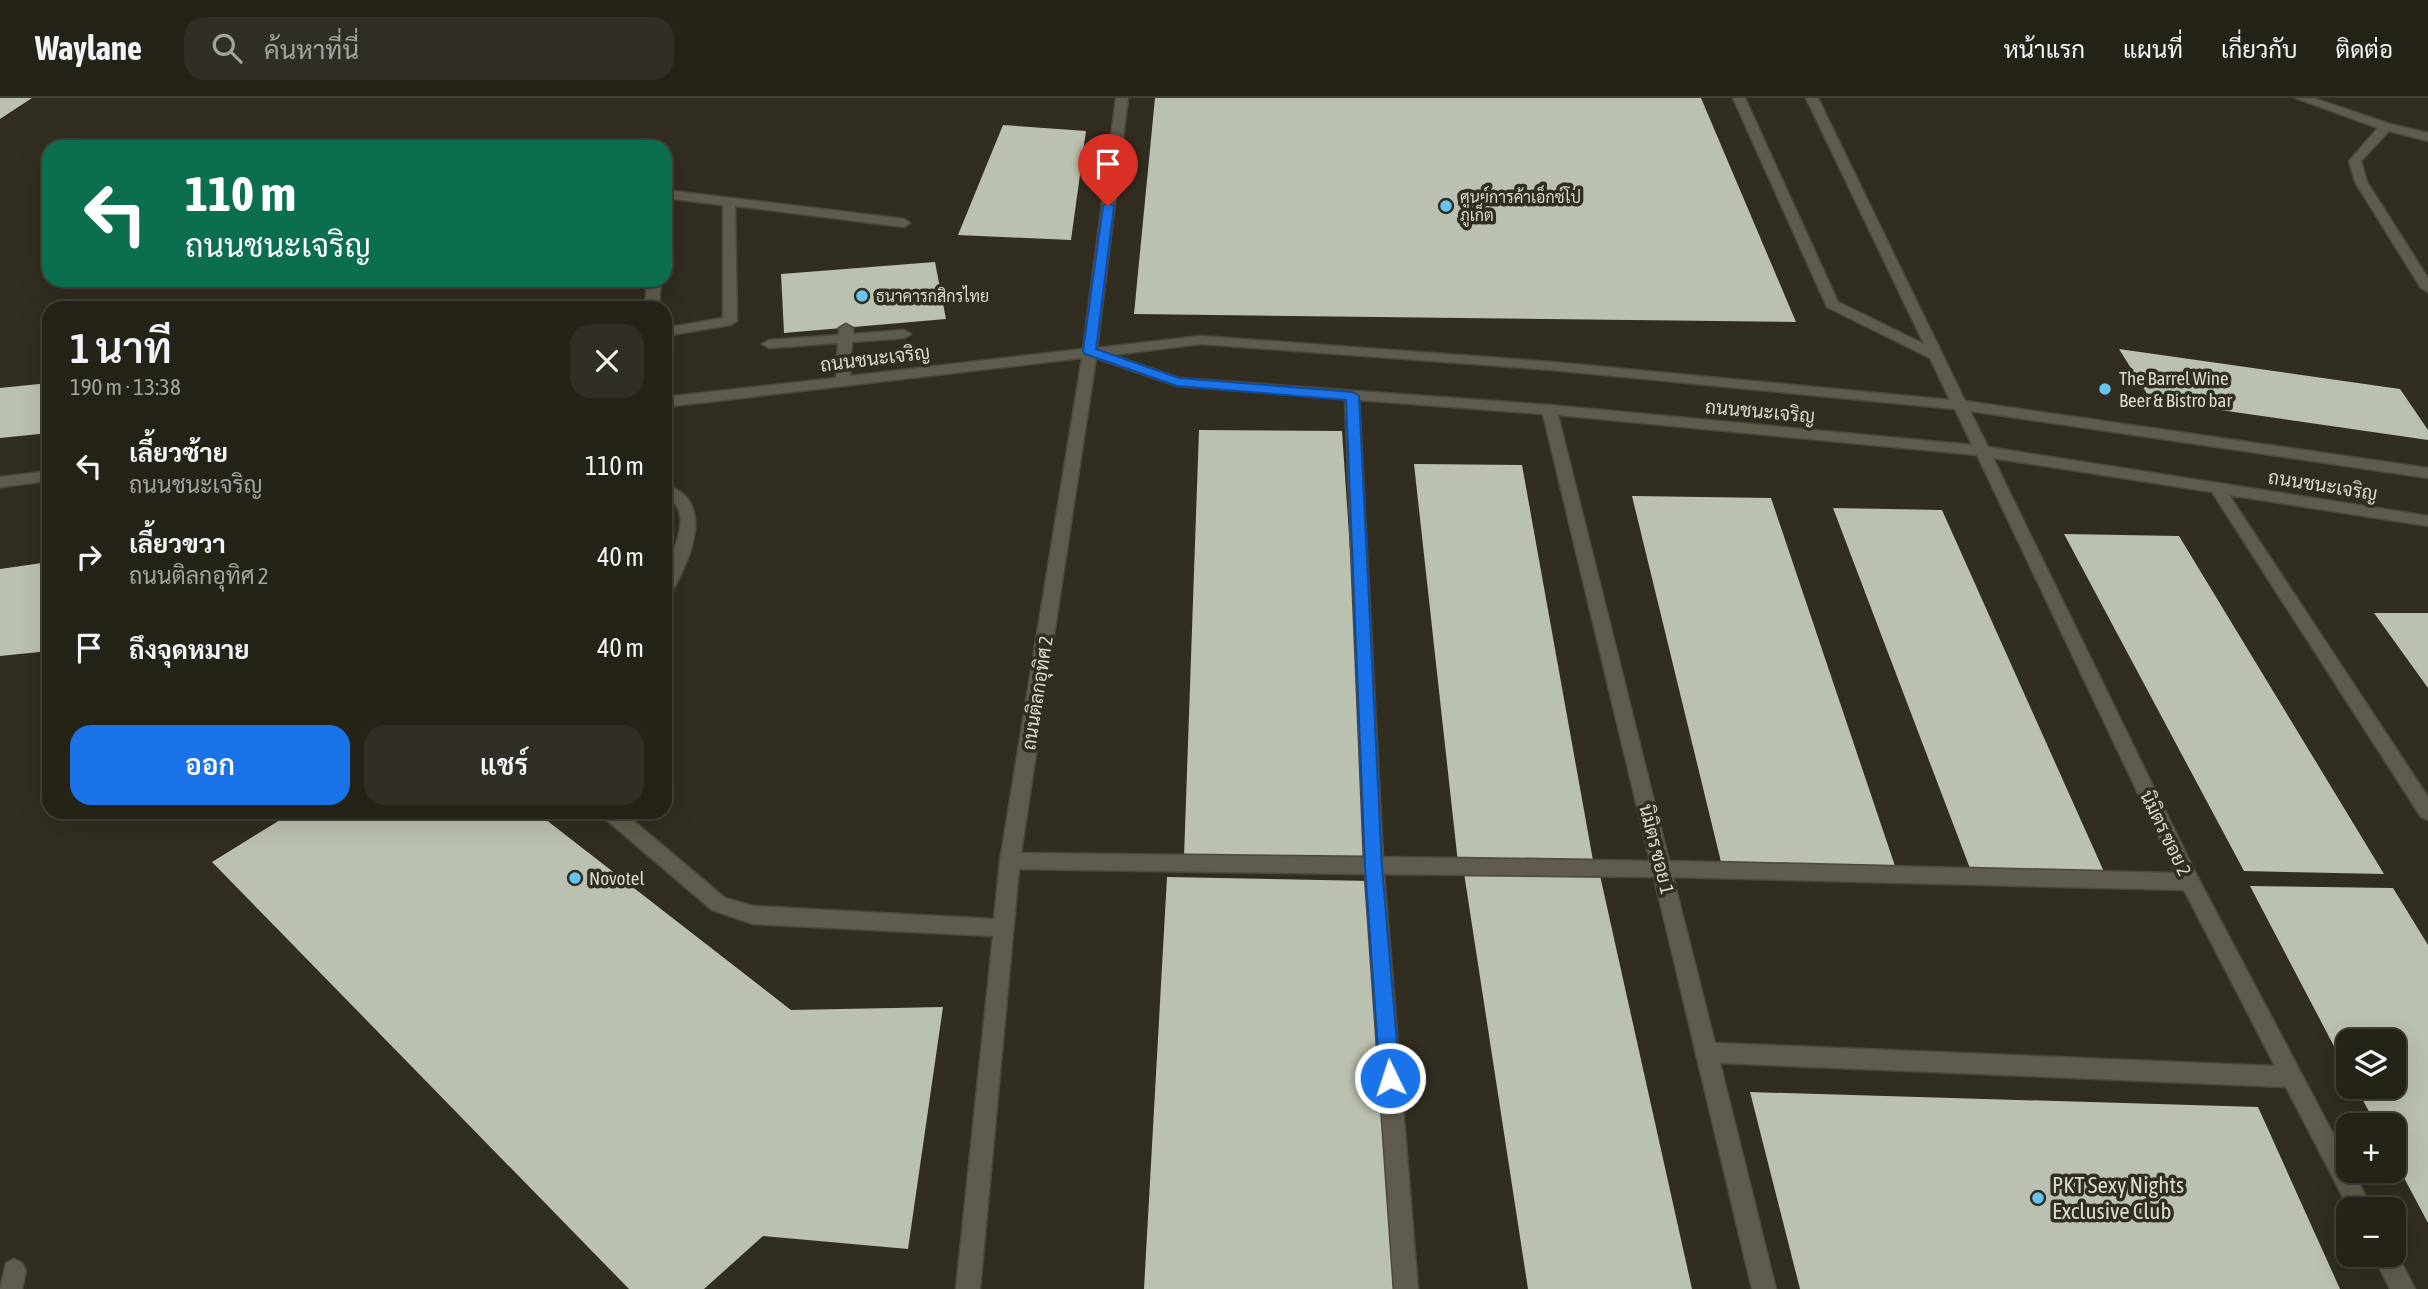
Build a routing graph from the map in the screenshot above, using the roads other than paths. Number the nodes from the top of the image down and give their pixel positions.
1 (1122, 98) edge
2 (1739, 98) edge
3 (1812, 98) edge
4 (2302, 98) edge
5 (2386, 127) junction
6 (2428, 137) edge
7 (672, 195) edge
8 (729, 201) junction
9 (904, 223) dead end
10 (2428, 288) edge
11 (672, 331) edge
12 (845, 333) junction
13 (904, 334) dead end
14 (769, 344) dead end
15 (1090, 351) junction
16 (1935, 355) junction
17 (843, 381) junction
18 (1352, 396) junction
19 (672, 401) edge
20 (1959, 405) junction
21 (1549, 410) junction
22 (1982, 451) junction
23 (2428, 473) edge
24 (42, 477) edge
25 (0, 482) edge
26 (2216, 487) junction
27 (672, 492) edge
28 (2428, 521) edge
29 (672, 575) edge
30 (2428, 812) edge
31 (618, 819) edge
32 (1010, 861) junction
33 (1374, 867) junction
34 (1662, 869) junction
35 (2190, 882) junction
36 (1003, 928) junction
37 (1706, 1053) junction
38 (2292, 1077) junction
39 (2355, 1197) edge
40 (2391, 1267) edge
41 (968, 1289) edge
42 (1406, 1289) edge
43 (1763, 1289) edge
44 (2403, 1289) edge

1 - 15 street, ถนนติลกอุทิศ 2
2 - 16 street
3 - 16 street, นิมิตร ซอย 2
4 - 5 street
5 - 6 street
5 - 10 street
7 - 8 street
8 - 9 street
8 - 11 street
12 - 13 street
12 - 14 street
12 - 17 street
15 - 17 street, ถนนชนะเจริญ
15 - 18 street, ถนนชนะเจริญ
15 - 20 street, ถนนชนะเจริญ
15 - 32 street, ถนนติลกอุทิศ 2
16 - 20 street, นิมิตร ซอย 2
17 - 19 street, ถนนชนะเจริญ
18 - 21 street, ถนนชนะเจริญ
18 - 33 street
20 - 22 street, นิมิตร ซอย 2
20 - 23 street, ถนนชนะเจริญ
21 - 22 street, ถนนชนะเจริญ
21 - 34 street, นิมิตร ซอย 1
22 - 26 street, ถนนชนะเจริญ
22 - 35 street, นิมิตร ซอย 2
24 - 25 street
26 - 28 street, ถนนชนะเจริญ
26 - 30 street
27 - 29 street
31 - 36 street
32 - 33 street
32 - 36 street, ถนนติลกอุทิศ 2
33 - 34 street
33 - 42 street
34 - 35 street
34 - 37 street, นิมิตร ซอย 1
35 - 38 street, นิมิตร ซอย 2
36 - 41 street, ถนนติลกอุทิศ 2
37 - 38 street
37 - 43 street, นิมิตร ซอย 1
38 - 39 street, นิมิตร ซอย 2
40 - 44 street

